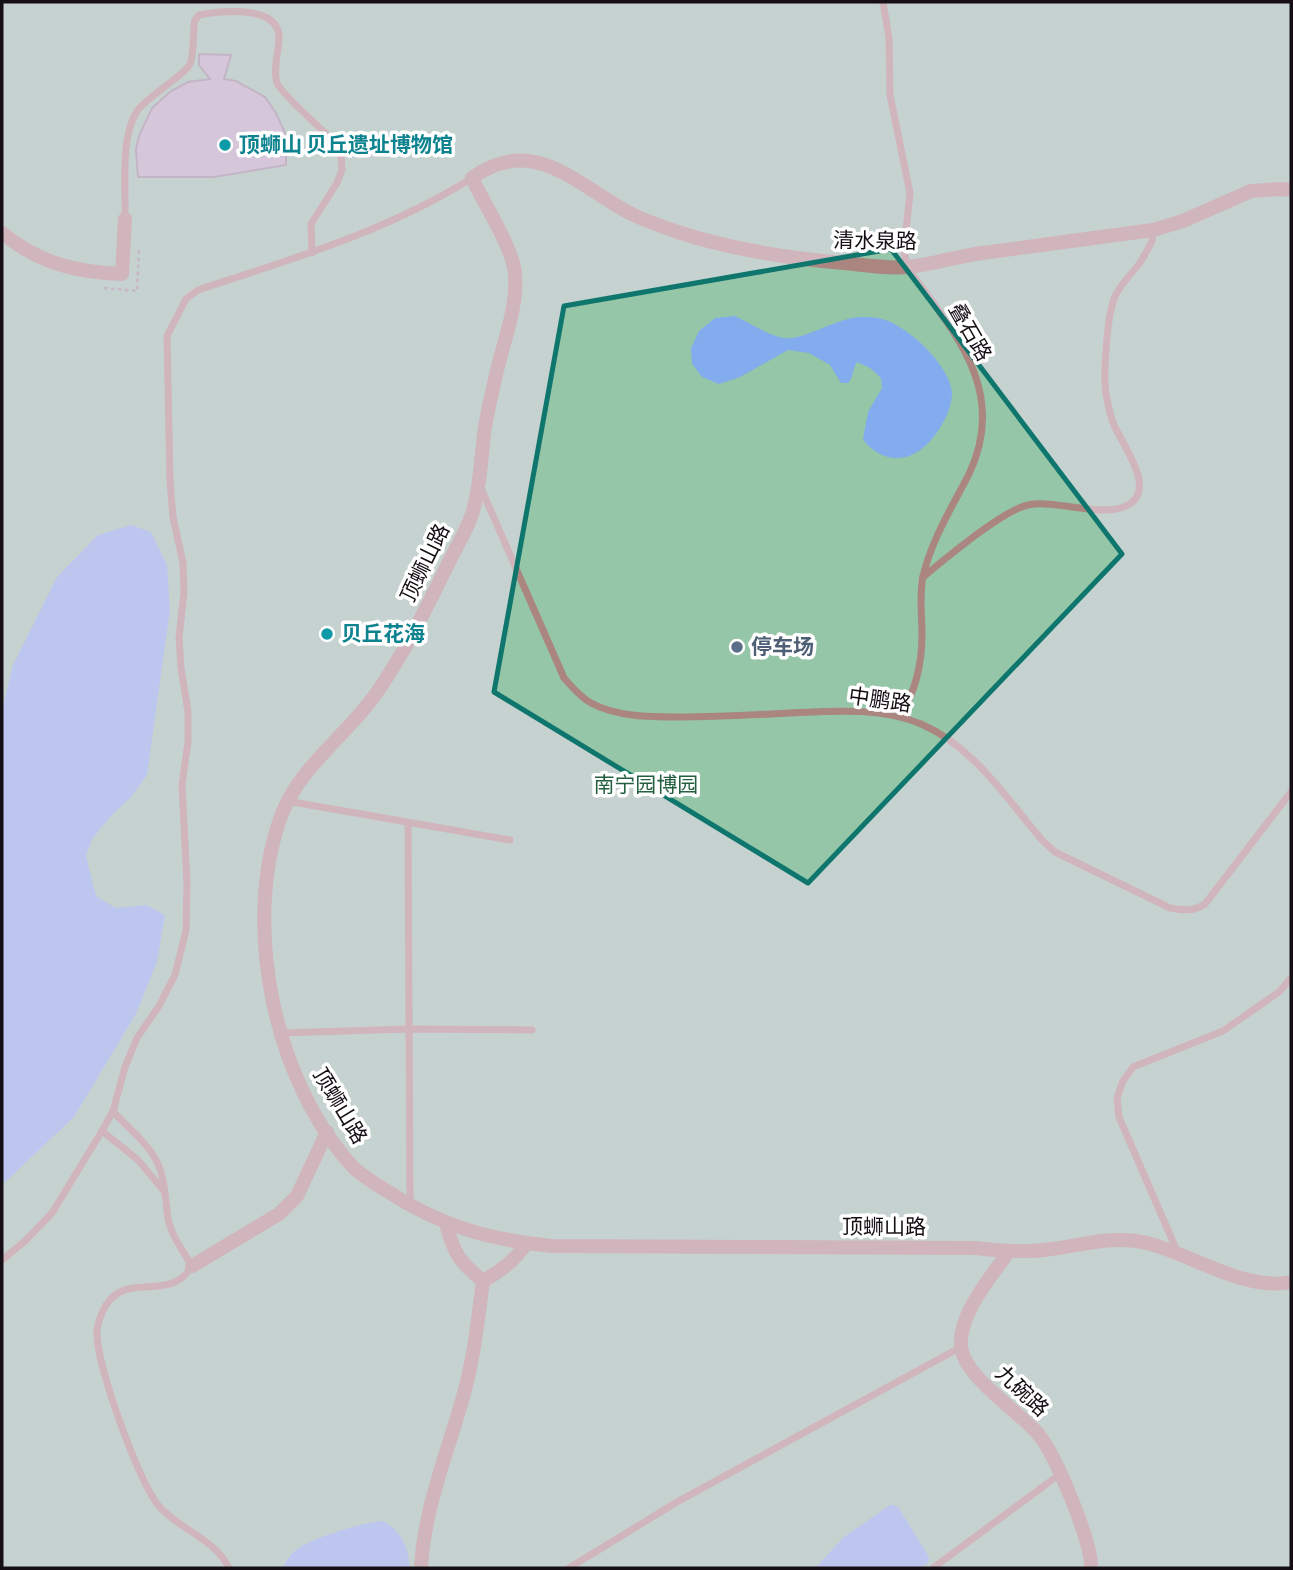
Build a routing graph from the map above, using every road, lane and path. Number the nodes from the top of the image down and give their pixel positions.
1 (883, 2) edge
2 (472, 178) junction
3 (1291, 190) edge
4 (125, 219) joint
5 (1153, 230) junction
6 (2, 233) edge
7 (312, 253) junction
8 (907, 267) junction
9 (480, 485) junction
10 (923, 578) junction
11 (902, 716) junction
12 (1291, 792) edge
13 (287, 802) junction
14 (408, 823) junction
15 (510, 840) dead end
16 (1291, 978) edge
17 (409, 1029) junction
18 (532, 1030) dead end
19 (281, 1033) junction
20 (113, 1111) junction
21 (102, 1131) junction
22 (327, 1132) junction
23 (166, 1194) junction
24 (410, 1206) junction
25 (446, 1224) junction
26 (526, 1244) junction
27 (1009, 1251) junction
28 (1178, 1255) junction
29 (2, 1260) edge
30 (192, 1266) junction
31 (483, 1281) junction
32 (1291, 1282) edge
33 (961, 1347) junction
34 (1060, 1474) junction
35 (229, 1568) edge
36 (421, 1568) edge
37 (569, 1568) edge
38 (933, 1568) edge
39 (1091, 1568) edge

1 - 8 lane
2 - 7 lane
2 - 8 street, 清水泉路
2 - 9 street, 顶蛳山路
3 - 5 street, 清水泉路
4 - 6 street
4 - 7 lane
5 - 8 street, 清水泉路
5 - 10 lane
7 - 20 lane
8 - 10 lane, 叠石路
9 - 11 lane, 中鹏路
9 - 13 street, 顶蛳山路
10 - 11 lane, 叠石路
11 - 12 lane, 中鹏路
13 - 14 lane
13 - 19 street, 顶蛳山路
14 - 15 lane
14 - 17 lane
16 - 28 lane
17 - 18 lane
17 - 19 lane
17 - 24 lane
19 - 22 street, 顶蛳山路
20 - 21 lane
20 - 23 lane
21 - 23 lane
21 - 29 lane
22 - 24 street, 顶蛳山路
22 - 30 street
23 - 30 lane
24 - 25 street, 顶蛳山路
25 - 26 street, 顶蛳山路
25 - 31 street
26 - 27 street, 顶蛳山路
26 - 31 street
27 - 28 street, 顶蛳山路
27 - 33 street
28 - 32 street, 顶蛳山路
30 - 35 lane
31 - 36 street
33 - 34 street, 九碗路
33 - 37 lane
34 - 38 lane
34 - 39 street, 九碗路

